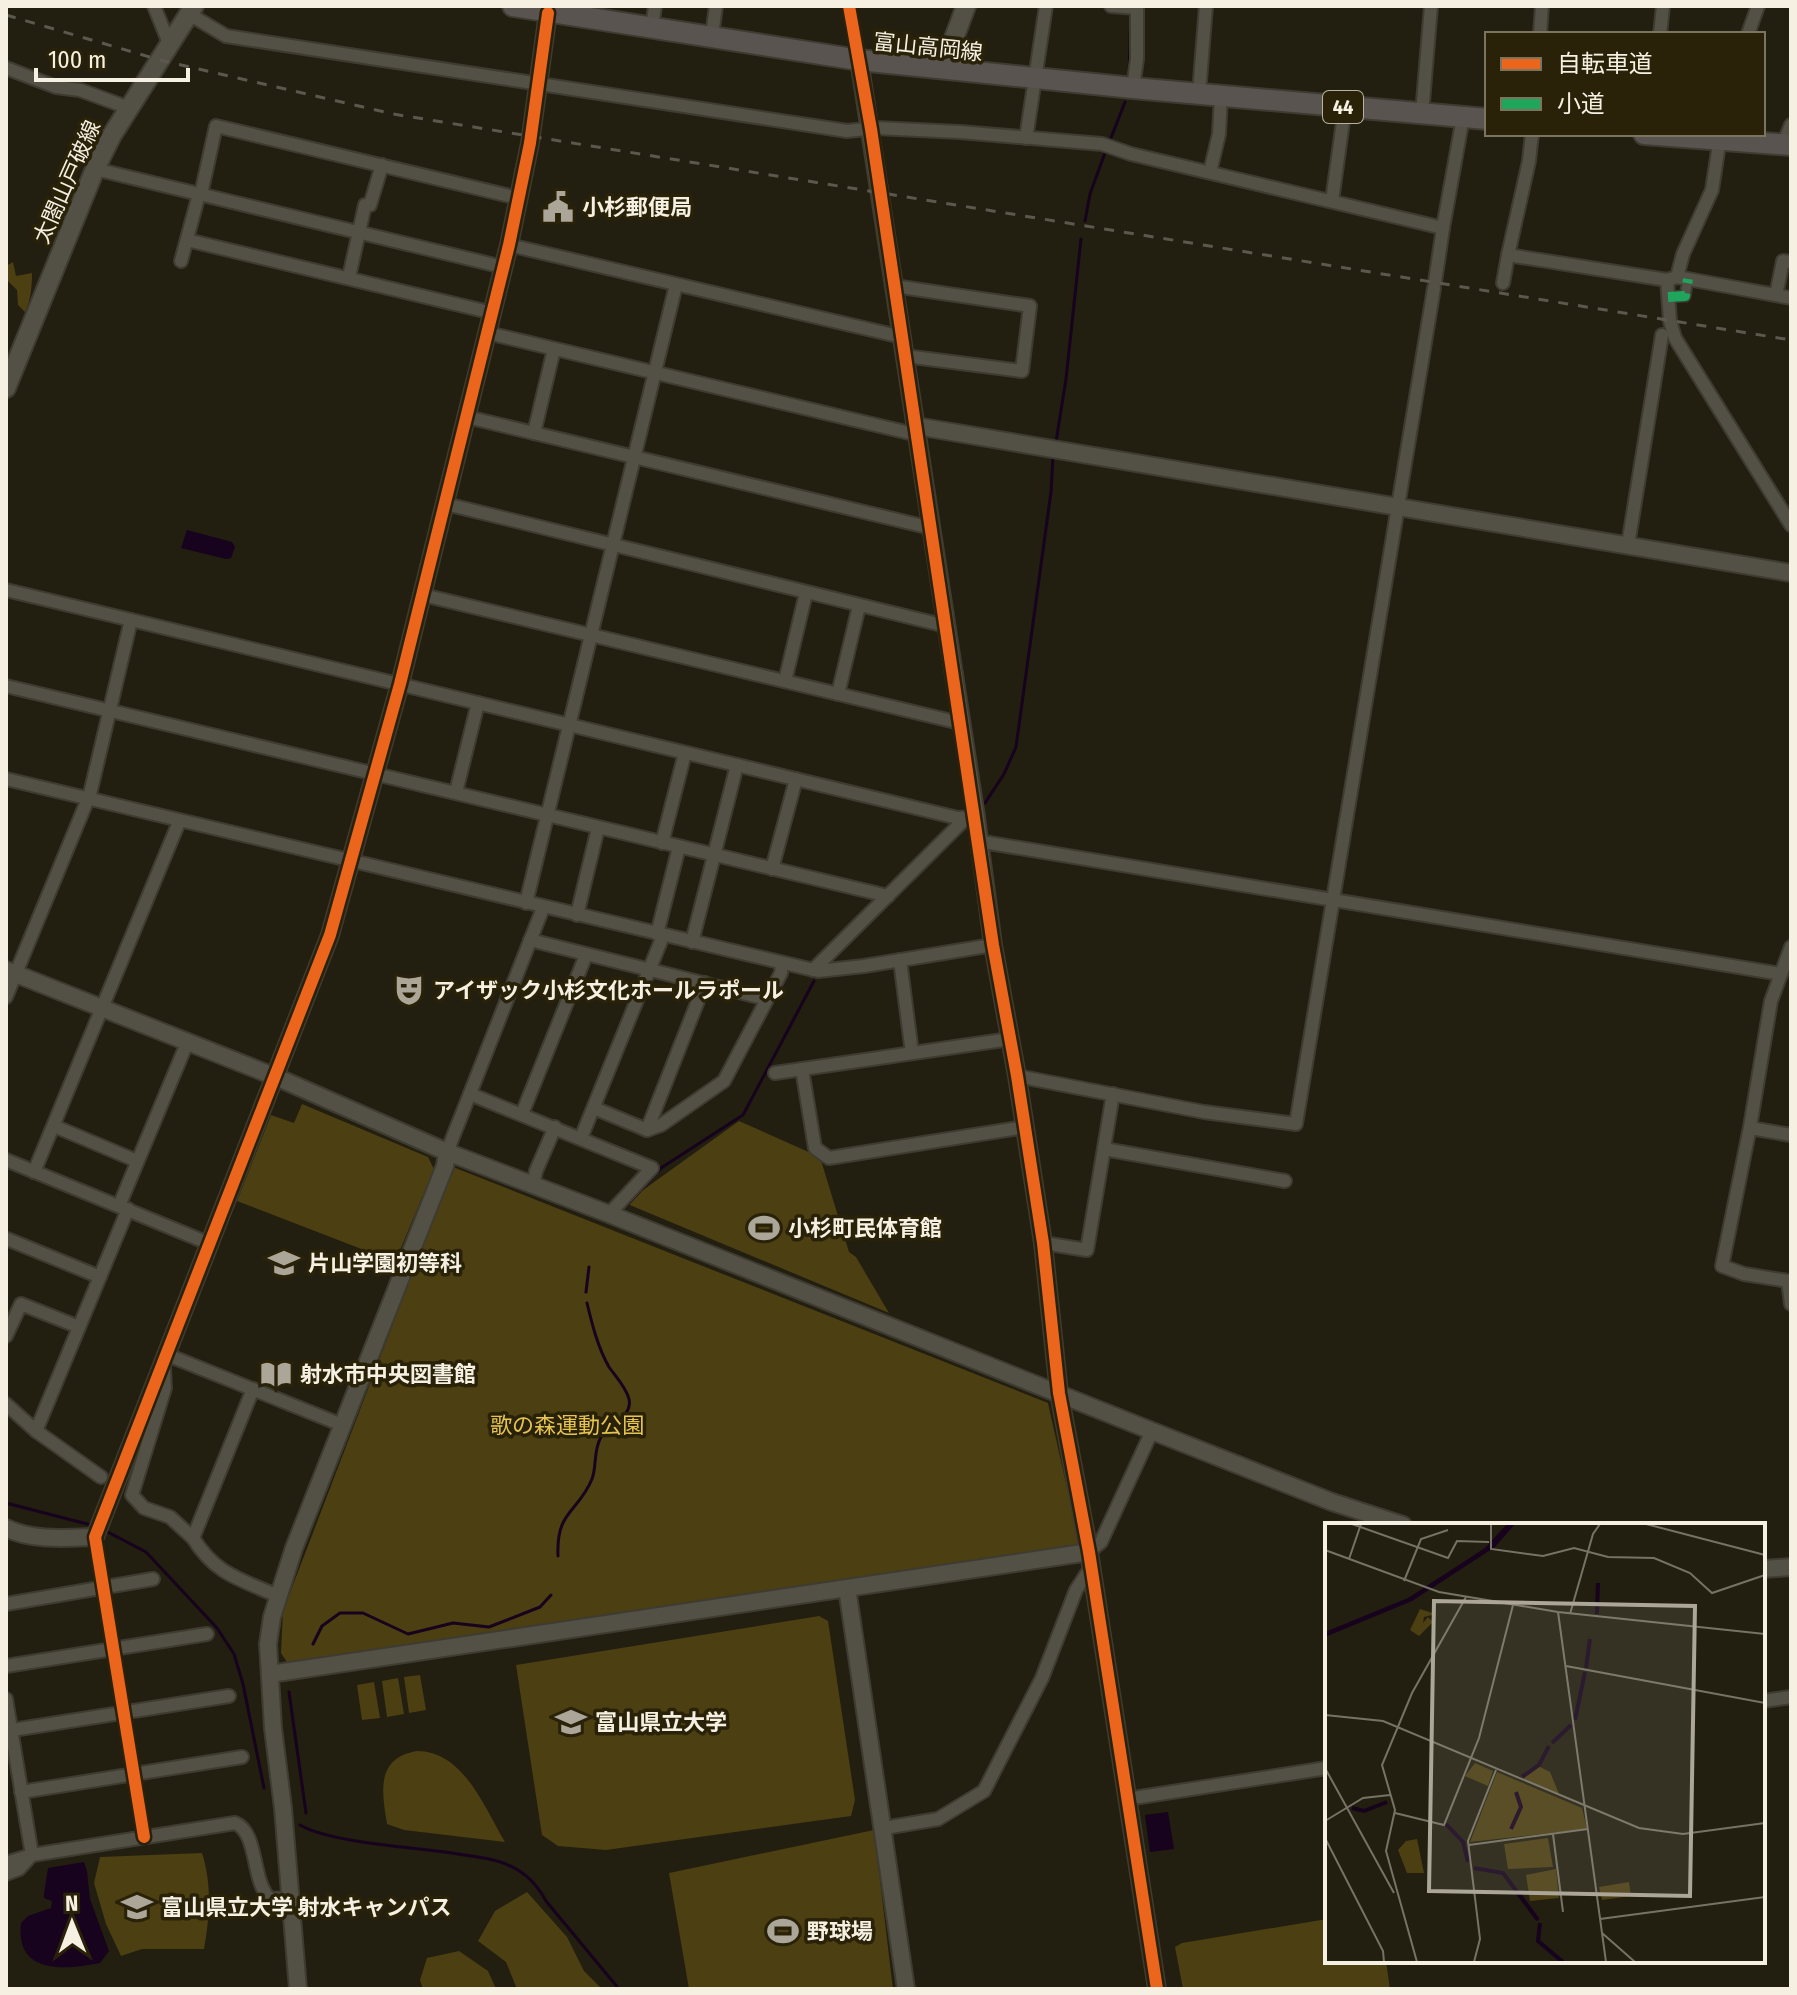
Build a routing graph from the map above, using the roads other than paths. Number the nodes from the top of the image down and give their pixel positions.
1 (154, 6) edge
2 (513, 6) edge
3 (655, 6) edge
4 (716, 6) edge
5 (849, 6) edge
6 (966, 6) edge
7 (1046, 6) edge
8 (1111, 6) edge
9 (1206, 6) edge
10 (1431, 6) edge
11 (1542, 6) edge
12 (1663, 6) edge
13 (1758, 6) edge
14 (1137, 7) edge
15 (191, 10) edge
16 (548, 13) junction
17 (599, 13) edge
18 (652, 28) junction
19 (1540, 32) edge
20 (1660, 32) edge
21 (1749, 32) edge
22 (712, 36) junction
23 (169, 43) junction
24 (859, 60) junction
25 (6, 68) edge
26 (943, 68) junction
27 (1035, 77) junction
28 (538, 83) junction
29 (1133, 88) junction
30 (1199, 93) junction
31 (1221, 95) junction
32 (1345, 107) junction
33 (129, 108) junction
34 (1422, 114) junction
35 (1463, 117) junction
36 (1485, 119) edge
37 (871, 129) junction
38 (1532, 136) edge
39 (1695, 136) edge
40 (1716, 137) edge
41 (1026, 138) junction
42 (1788, 138) edge
43 (382, 165) junction
44 (95, 169) junction
45 (1210, 172) junction
46 (200, 194) junction
47 (518, 198) junction
48 (1332, 201) junction
49 (1443, 228) junction
50 (359, 231) junction
51 (187, 240) junction
52 (509, 245) junction
53 (1508, 255) junction
54 (181, 261) dead end
55 (1791, 262) edge
56 (503, 267) junction
57 (349, 277) junction
58 (1677, 279) junction
59 (1503, 283) dead end
60 (676, 285) junction
61 (894, 286) junction
62 (1776, 295) junction
63 (1668, 297) junction
64 (1791, 298) edge
65 (493, 313) junction
66 (488, 333) junction
67 (1662, 335) dead end
68 (902, 337) junction
69 (554, 349) junction
70 (905, 356) junction
71 (654, 373) junction
72 (6, 388) edge
73 (467, 417) junction
74 (917, 430) junction
75 (534, 433) junction
76 (634, 457) junction
77 (446, 504) junction
78 (1396, 506) junction
79 (1791, 525) edge
80 (931, 528) junction
81 (1628, 545) junction
82 (612, 546) junction
83 (1791, 573) edge
84 (6, 590) edge
85 (806, 593) junction
86 (423, 595) junction
87 (859, 606) junction
88 (131, 620) junction
89 (946, 626) junction
90 (590, 635) junction
91 (785, 681) junction
92 (400, 684) junction
93 (6, 686) edge
94 (838, 694) junction
95 (478, 703) junction
96 (110, 710) junction
97 (960, 723) junction
98 (569, 725) junction
99 (685, 753) junction
100 (737, 765) junction
101 (376, 774) junction
102 (6, 779) edge
103 (796, 779) junction
104 (456, 792) junction
105 (86, 799) junction
106 (547, 815) junction
107 (971, 818) junction
108 (179, 822) junction
109 (598, 828) junction
110 (977, 841) junction
111 (662, 843) junction
112 (679, 847) junction
113 (713, 855) junction
114 (352, 861) junction
115 (772, 869) junction
116 (888, 896) junction
117 (1332, 900) junction
118 (526, 903) junction
119 (543, 908) junction
120 (577, 915) junction
121 (660, 935) junction
122 (530, 940) junction
123 (692, 942) junction
124 (993, 945) junction
125 (1791, 947) edge
126 (586, 955) junction
127 (900, 960) junction
128 (782, 963) junction
129 (813, 970) junction
130 (649, 971) junction
131 (11, 972) edge
132 (1781, 974) junction
133 (705, 983) junction
134 (6, 997) edge
135 (767, 999) junction
136 (100, 1008) junction
137 (1010, 1039) junction
138 (187, 1043) junction
139 (912, 1053) junction
140 (802, 1069) junction
141 (775, 1073) dead end
142 (1017, 1076) junction
143 (276, 1077) junction
144 (470, 1094) junction
145 (1113, 1094) junction
146 (594, 1108) junction
147 (522, 1114) junction
148 (54, 1126) junction
149 (555, 1127) junction
150 (1025, 1127) junction
151 (1750, 1128) junction
152 (647, 1130) junction
153 (1791, 1135) edge
154 (581, 1138) junction
155 (1104, 1149) junction
156 (447, 1152) junction
157 (6, 1160) edge
158 (137, 1161) junction
159 (34, 1172) junction
160 (1285, 1181) dead end
161 (533, 1185) junction
162 (124, 1208) junction
163 (609, 1214) junction
164 (7, 1235) edge
165 (208, 1243) junction
166 (1043, 1243) junction
167 (100, 1277) junction
168 (1791, 1304) edge
169 (79, 1327) junction
170 (6, 1336) edge
171 (164, 1358) junction
172 (253, 1389) junction
173 (1059, 1393) junction
174 (6, 1404) edge
175 (342, 1425) junction
176 (36, 1431) junction
177 (1152, 1431) junction
178 (101, 1477) dead end
179 (1397, 1523) edge
180 (6, 1528) edge
181 (98, 1531) junction
182 (193, 1538) junction
183 (1090, 1559) junction
184 (1791, 1567) edge
185 (1765, 1569) edge
186 (153, 1579) dead end
187 (103, 1588) junction
188 (847, 1588) junction
189 (278, 1593) junction
190 (6, 1604) edge
191 (207, 1634) dead end
192 (113, 1650) junction
193 (6, 1666) edge
194 (270, 1674) junction
195 (229, 1696) dead end
196 (1791, 1697) edge
197 (6, 1699) edge
198 (1765, 1701) edge
199 (123, 1712) junction
200 (8, 1730) edge
201 (242, 1757) dead end
202 (1325, 1768) edge
203 (134, 1773) junction
204 (21, 1792) junction
205 (1127, 1799) junction
206 (884, 1828) junction
207 (144, 1837) junction
208 (32, 1855) junction
209 (6, 1863) edge
210 (6, 1874) edge
211 (290, 1898) junction
212 (298, 1989) edge
213 (906, 1989) edge
214 (1157, 1989) edge

1 - 23 street
2 - 16 main road, 富山高岡線 / 44
3 - 18 street
4 - 22 street
5 - 24 street
6 - 26 main road
7 - 27 street
8 - 14 street
9 - 30 street
10 - 34 street
11 - 19 street
12 - 20 street
13 - 21 street
14 - 29 street
15 - 23 main road, 太閤山戸破線
15 - 28 street
16 - 17 main road, 富山高岡線 / 44
16 - 28 street
17 - 18 main road, 富山高岡線 / 44
18 - 22 main road, 富山高岡線 / 44
22 - 24 main road, 富山高岡線 / 44
23 - 33 main road, 太閤山戸破線
24 - 26 main road, 富山高岡線 / 44
24 - 37 street
25 - 33 street
26 - 27 main road, 富山高岡線 / 44
27 - 29 main road, 富山高岡線 / 44
27 - 41 street
28 - 37 street
28 - 47 street
29 - 30 main road, 富山高岡線 / 44
30 - 31 main road, 富山高岡線 / 44
31 - 32 main road, 富山高岡線 / 44
31 - 45 street
32 - 34 main road, 富山高岡線 / 44
32 - 48 street
33 - 44 main road, 太閤山戸破線
34 - 35 main road, 富山高岡線 / 44
35 - 36 main road, 富山高岡線 / 44
35 - 49 street
37 - 41 street
37 - 61 street
38 - 53 street
39 - 40 main road
40 - 42 main road
40 - 58 street
41 - 45 street
43 - 46 street
43 - 47 street
43 - 50 street
44 - 46 street
44 - 72 main road, 太閤山戸破線
45 - 48 street
46 - 50 street
46 - 51 street
47 - 52 street
48 - 49 street
49 - 78 street
50 - 56 street
50 - 57 street
51 - 54 street
51 - 57 street
52 - 56 street
52 - 60 street
53 - 58 street
53 - 59 street
55 - 62 street
56 - 65 street
57 - 65 street
58 - 62 street
58 - 63 street
58 - 63 street
60 - 68 street
60 - 71 street
61 - 68 street
61 - 70 street
62 - 64 street
63 - 79 street
65 - 66 street
66 - 69 street
66 - 73 street
67 - 81 street
68 - 70 street
69 - 71 street
69 - 75 street
70 - 74 street
71 - 74 street
71 - 76 street
73 - 75 street
73 - 77 street
74 - 78 street
74 - 80 street
75 - 76 street
76 - 80 street
76 - 82 street
77 - 82 street
77 - 86 street
78 - 81 street
78 - 117 street
80 - 89 street
81 - 83 street
82 - 85 street
82 - 90 street
84 - 88 street
85 - 87 street
85 - 91 street
86 - 90 street
86 - 92 street
87 - 89 street
87 - 94 street
88 - 92 street
88 - 96 street
89 - 97 street
90 - 91 street
90 - 98 street
91 - 94 street
92 - 95 street
92 - 101 street
93 - 96 street
94 - 97 street
95 - 98 street
95 - 104 street
96 - 101 street
96 - 105 street
97 - 107 street
98 - 99 street
98 - 106 street
99 - 100 street
99 - 111 street
100 - 103 street
100 - 113 street
101 - 104 street
101 - 114 street
102 - 105 street
103 - 107 street
103 - 115 street
104 - 106 street
105 - 108 street
105 - 131 street
106 - 109 street
106 - 118 street
107 - 110 street
107 - 116 street
108 - 114 street
108 - 136 street
109 - 111 street
109 - 120 street
110 - 117 street
110 - 124 street
111 - 112 street
112 - 113 street
112 - 121 street
113 - 115 street
113 - 123 street
114 - 118 street
114 - 143 street
115 - 116 street
116 - 129 street
117 - 132 street
117 - 145 street
118 - 119 street
119 - 120 street
119 - 122 street
120 - 121 street
121 - 123 street
121 - 130 street
122 - 126 street
122 - 144 street
123 - 128 street
124 - 127 street
124 - 137 street
125 - 132 street
126 - 130 street
126 - 147 street
127 - 129 street
127 - 139 street
128 - 129 street
128 - 135 street
130 - 133 street
130 - 146 street
131 - 134 street
131 - 136 street
132 - 151 street
133 - 135 street
133 - 152 street
135 - 152 street
136 - 138 street
136 - 148 street
137 - 139 street
137 - 142 street
138 - 143 street
138 - 158 street
139 - 140 street
140 - 141 street
140 - 150 street
142 - 145 street
142 - 150 street
143 - 156 street
143 - 165 street
144 - 147 street
144 - 156 street
145 - 155 street
146 - 152 street
146 - 154 street
147 - 149 street
148 - 158 street
148 - 159 street
149 - 154 street
149 - 161 street
150 - 166 street
151 - 153 street
151 - 168 street
154 - 163 street
155 - 160 street
155 - 166 street
156 - 161 street
156 - 175 street
157 - 159 street
158 - 162 street
159 - 162 street
161 - 163 street
162 - 165 street
162 - 167 street
163 - 173 street
164 - 167 street
165 - 171 street
166 - 173 street
167 - 169 street
169 - 170 street
169 - 176 street
171 - 172 street
171 - 181 street
171 - 182 street
172 - 175 street
172 - 182 street
173 - 177 street
173 - 183 street
174 - 176 street
175 - 189 street
176 - 178 street
177 - 179 street
177 - 183 street
180 - 181 street
181 - 187 street
182 - 189 street
183 - 188 street
183 - 205 street
183 - 206 street
184 - 185 street
186 - 187 street
187 - 190 street
187 - 192 street
188 - 194 street
188 - 206 street
189 - 194 street
191 - 192 street
192 - 193 street
192 - 199 street
194 - 211 street
195 - 199 street
196 - 198 street
197 - 200 street
199 - 200 street
199 - 203 street
200 - 204 street
201 - 203 street
202 - 205 street
203 - 204 street
203 - 207 street
204 - 208 street
205 - 214 street
206 - 213 street
207 - 208 street
207 - 211 street
208 - 209 street
208 - 210 street
211 - 212 street

